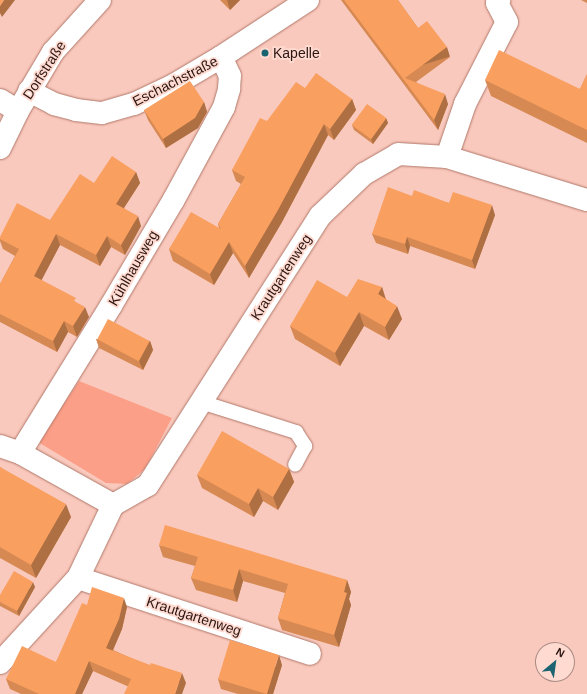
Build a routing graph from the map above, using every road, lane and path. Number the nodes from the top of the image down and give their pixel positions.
1 (100, 0) edge
2 (308, 0) edge
3 (496, 1) edge
4 (221, 57) junction
5 (29, 91) junction
6 (0, 100) edge
7 (18, 111) junction
8 (0, 148) edge
9 (447, 157) junction
10 (587, 200) edge
11 (201, 402) junction
12 (10, 449) edge
13 (294, 465) dead end
14 (113, 505) junction
15 (78, 578) junction
16 (310, 654) dead end
17 (0, 663) edge

1 - 5 street, Dorfstraße
2 - 4 street, Eschachstraße
3 - 9 street
4 - 5 street, Eschachstraße
4 - 12 street, Kühlhausweg
5 - 7 street, Dorfstraße
6 - 7 street
7 - 8 street, Dorfstraße
9 - 10 street, Krautgartenweg
9 - 11 street, Krautgartenweg
11 - 13 lane
11 - 14 street, Krautgartenweg
12 - 14 street
14 - 15 street
15 - 16 street, Krautgartenweg
15 - 17 street

